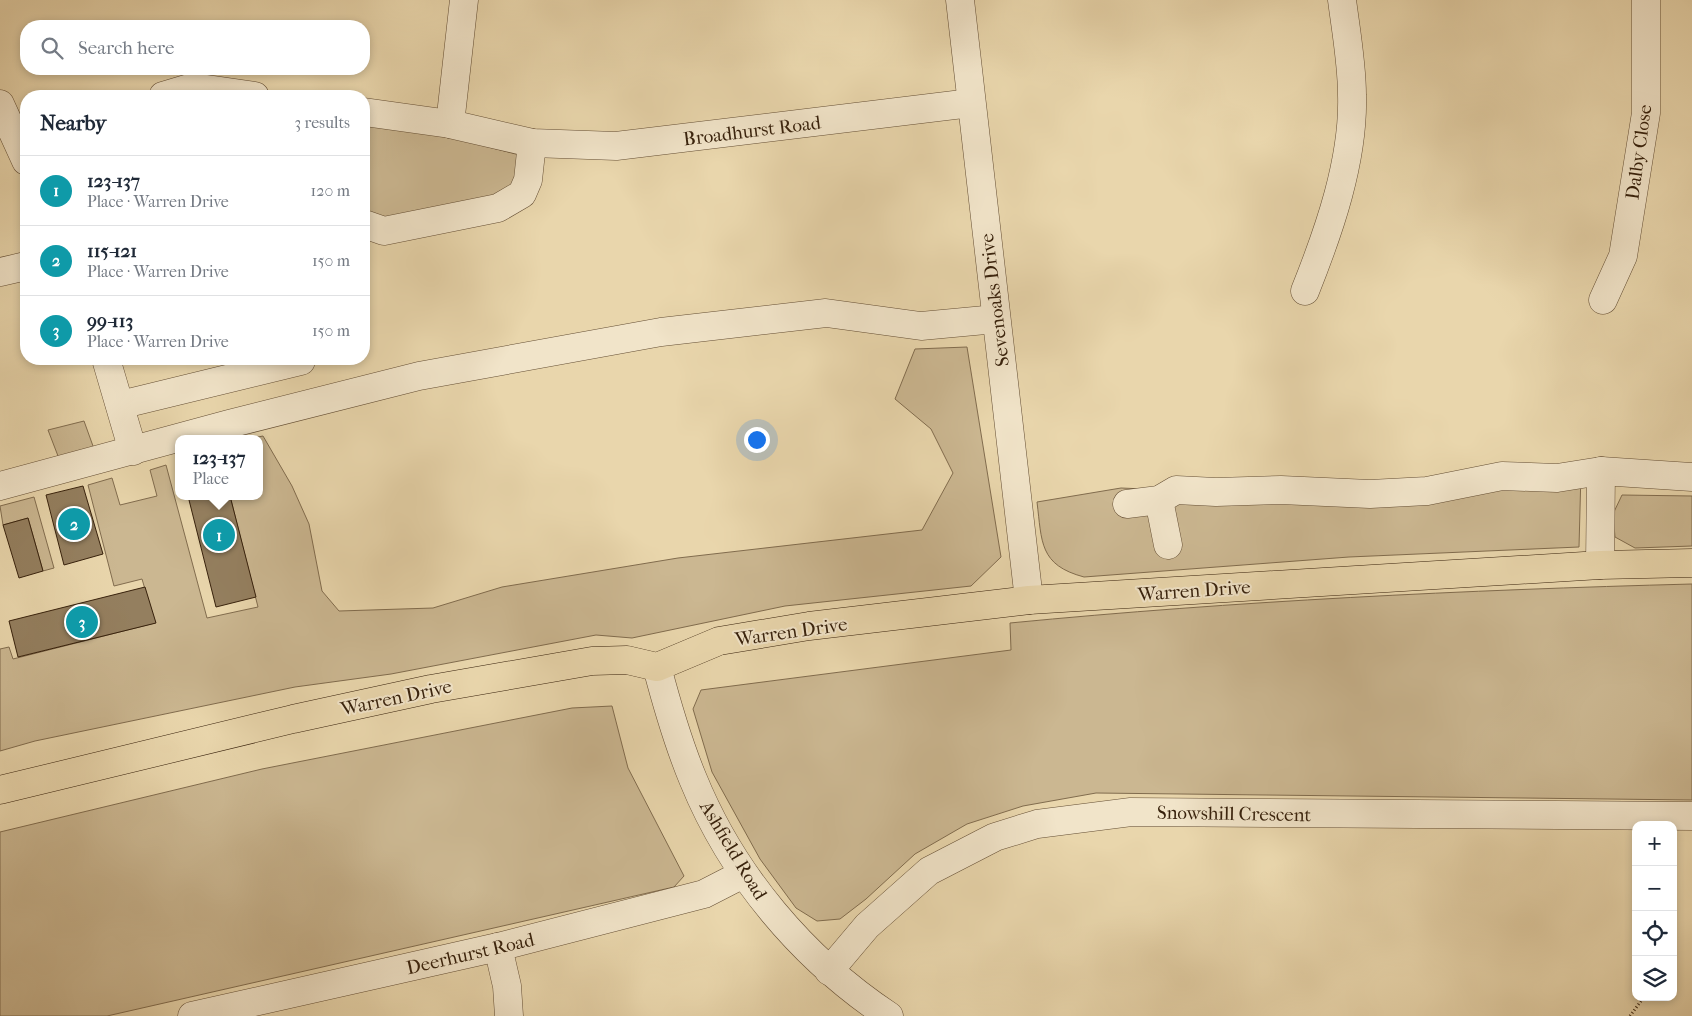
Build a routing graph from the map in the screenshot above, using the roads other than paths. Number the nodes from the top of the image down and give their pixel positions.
1 (464, 0) edge
2 (960, 0) edge
3 (1342, 0) edge
4 (1646, 0) edge
5 (183, 90) edge
6 (214, 90) edge
7 (971, 103) junction
8 (0, 104) edge
9 (370, 113) edge
10 (450, 124) junction
11 (532, 143) junction
12 (20, 148) edge
13 (370, 226) edge
14 (20, 267) edge
15 (0, 272) edge
16 (1305, 290) dead end
17 (1603, 300) dead end
18 (996, 319) junction
19 (108, 365) edge
20 (281, 365) edge
21 (120, 405) junction
22 (189, 435) edge
23 (175, 439) edge
24 (132, 451) junction
25 (1601, 471) junction
26 (1692, 477) edge
27 (0, 486) edge
28 (1159, 500) junction
29 (1127, 504) dead end
30 (1168, 545) dead end
31 (1692, 563) edge
32 (1600, 565) junction
33 (1029, 600) junction
34 (657, 667) junction
35 (0, 790) edge
36 (1692, 816) edge
37 (1665, 821) edge
38 (743, 874) junction
39 (498, 947) junction
40 (829, 971) junction
41 (192, 1016) edge
42 (509, 1016) edge
43 (889, 1016) edge

1 - 10 street
2 - 7 street, Sevenoaks Drive
3 - 16 street
4 - 17 street, Dalby Close
5 - 6 street
7 - 11 street, Broadhurst Road
7 - 18 street, Sevenoaks Drive
8 - 12 street
9 - 10 street, Broadhurst Road
10 - 11 street, Broadhurst Road
11 - 13 street
14 - 15 street
18 - 22 street
18 - 33 street, Sevenoaks Drive
19 - 21 street
20 - 21 street
21 - 24 street
23 - 24 street
24 - 27 street
25 - 26 street
25 - 28 street
25 - 32 street
28 - 29 street
28 - 30 street
31 - 32 main road, Warren Drive
32 - 33 main road, Warren Drive
33 - 34 main road, Warren Drive
34 - 35 main road, Warren Drive
34 - 38 street, Ashfield Road
36 - 37 street, Snowshill Crescent
37 - 40 street, Snowshill Crescent
38 - 39 street, Deerhurst Road
38 - 40 street, Ashfield Road
39 - 41 street, Deerhurst Road
39 - 42 street
40 - 43 street, Ashfield Road

